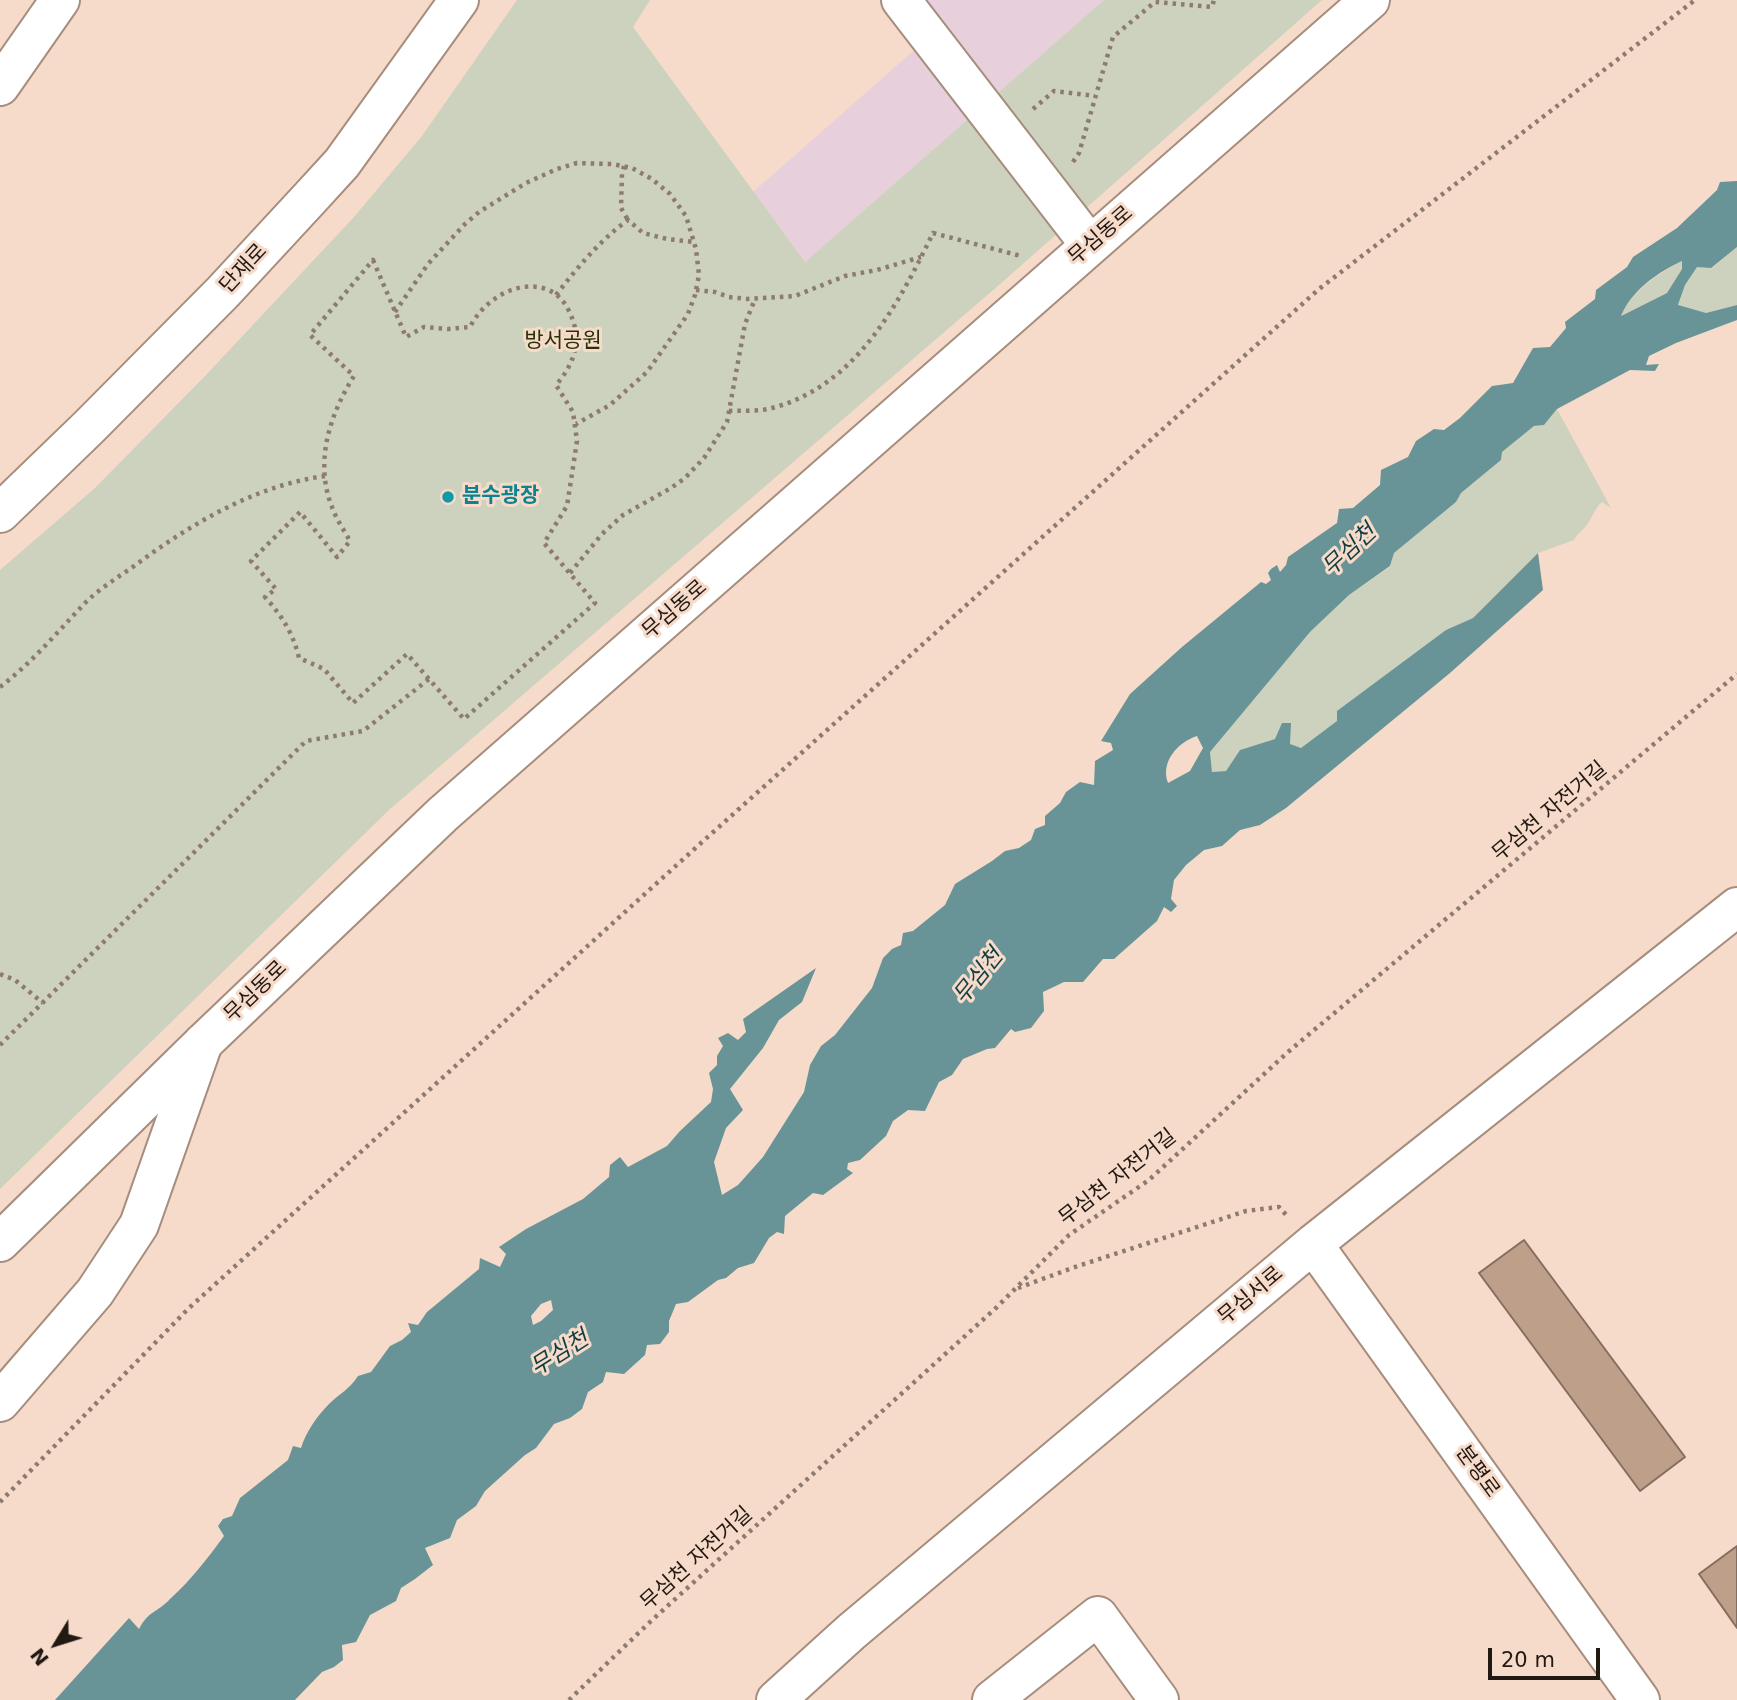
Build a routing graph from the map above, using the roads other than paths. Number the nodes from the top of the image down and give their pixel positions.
1 (60, 0) edge
2 (459, 0) edge
3 (901, 0) edge
4 (1370, 0) edge
5 (1, 84) edge
6 (1090, 245) junction
7 (0, 513) edge
8 (1737, 907) edge
9 (203, 1043) junction
10 (0, 1242) edge
11 (1313, 1244) junction
12 (0, 1402) edge
13 (776, 1700) edge
14 (992, 1700) edge
15 (1159, 1700) edge
16 (1640, 1700) edge

1 - 5 street
2 - 7 street, 단재로
3 - 6 street
4 - 6 street, 무심동로
6 - 9 street, 무심동로
8 - 11 street, 무심서로
9 - 10 street, 무심동로
9 - 12 street
11 - 13 street, 무심서로
11 - 16 street, 분평로
14 - 15 street

